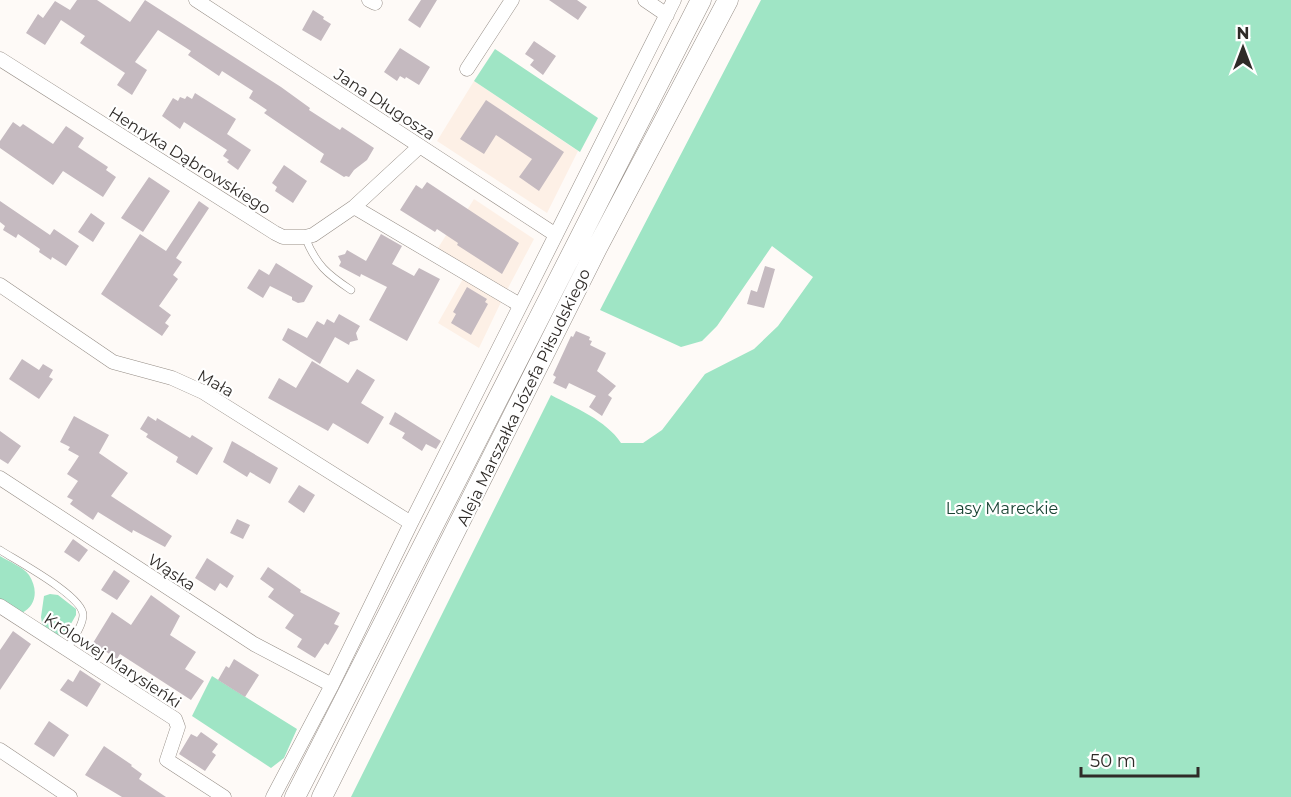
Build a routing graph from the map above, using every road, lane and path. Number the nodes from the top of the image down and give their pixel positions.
1 (196, 0) edge
2 (512, 0) edge
3 (645, 0) edge
4 (674, 0) edge
5 (700, 0) edge
6 (728, 0) edge
7 (667, 15) junction
8 (0, 59) edge
9 (467, 69) dead end
10 (420, 146) junction
11 (354, 207) junction
12 (556, 235) junction
13 (305, 237) junction
14 (0, 285) edge
15 (351, 290) dead end
16 (520, 305) junction
17 (0, 478) edge
18 (411, 523) junction
19 (0, 550) edge
20 (0, 606) edge
21 (67, 649) junction
22 (332, 685) junction
23 (0, 750) edge
24 (70, 797) edge
25 (224, 797) edge
26 (273, 797) edge
27 (295, 797) edge
28 (322, 797) edge

1 - 10 street, Jana Długosza
2 - 9 street
3 - 7 street
4 - 7 street
5 - 27 main road, Aleja Marszałka Józefa Piłsudskiego
6 - 28 main road, Aleja Marszałka Józefa Piłsudskiego
7 - 12 street
8 - 13 street, Henryka Dąbrowskiego
10 - 11 street
10 - 12 street, Jana Długosza
11 - 13 street
11 - 16 street
12 - 16 street
13 - 15 lane
14 - 18 street, Mała
16 - 18 street
17 - 22 street, Wąska
18 - 22 street
19 - 21 lane
20 - 21 street, Królowej Marysieńki
21 - 25 street, Królowej Marysieńki
22 - 26 street
23 - 24 street

